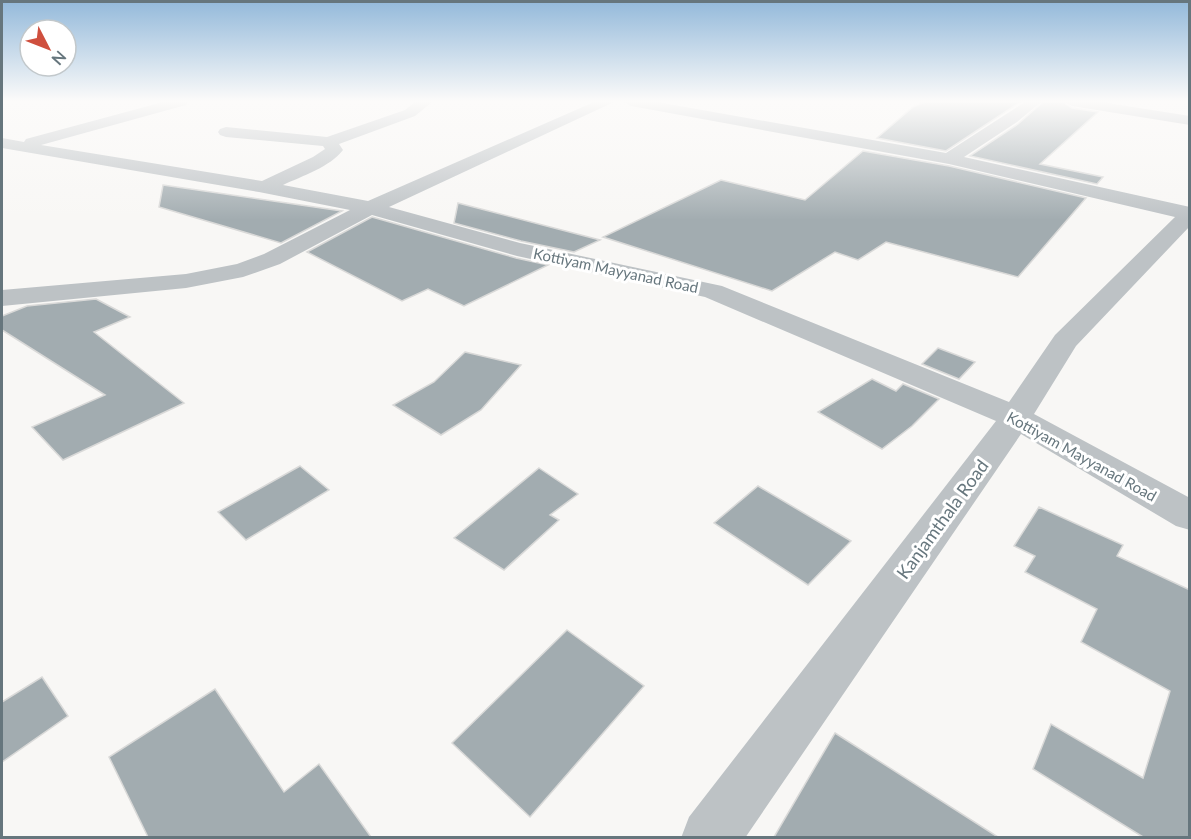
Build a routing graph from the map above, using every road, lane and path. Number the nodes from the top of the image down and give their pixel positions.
1 (319, 141) edge
2 (519, 141) edge
3 (849, 141) edge
4 (977, 141) edge
5 (328, 142) joint
6 (12, 144) edge
7 (949, 159) junction
8 (264, 187) junction
9 (370, 208) junction
10 (1189, 214) edge
11 (2, 298) edge
12 (1016, 417) junction
13 (1190, 516) edge
14 (710, 837) edge

1 - 5 street
2 - 9 street
3 - 7 street
4 - 7 street
5 - 8 street
6 - 8 street, Kottiyam Mayyanad Road
7 - 10 street
8 - 9 street, Kottiyam Mayyanad Road
9 - 11 street
9 - 12 street, Kottiyam Mayyanad Road
10 - 12 street, Kanjamthala Road
12 - 13 street, Kottiyam Mayyanad Road
12 - 14 street, Kanjamthala Road

